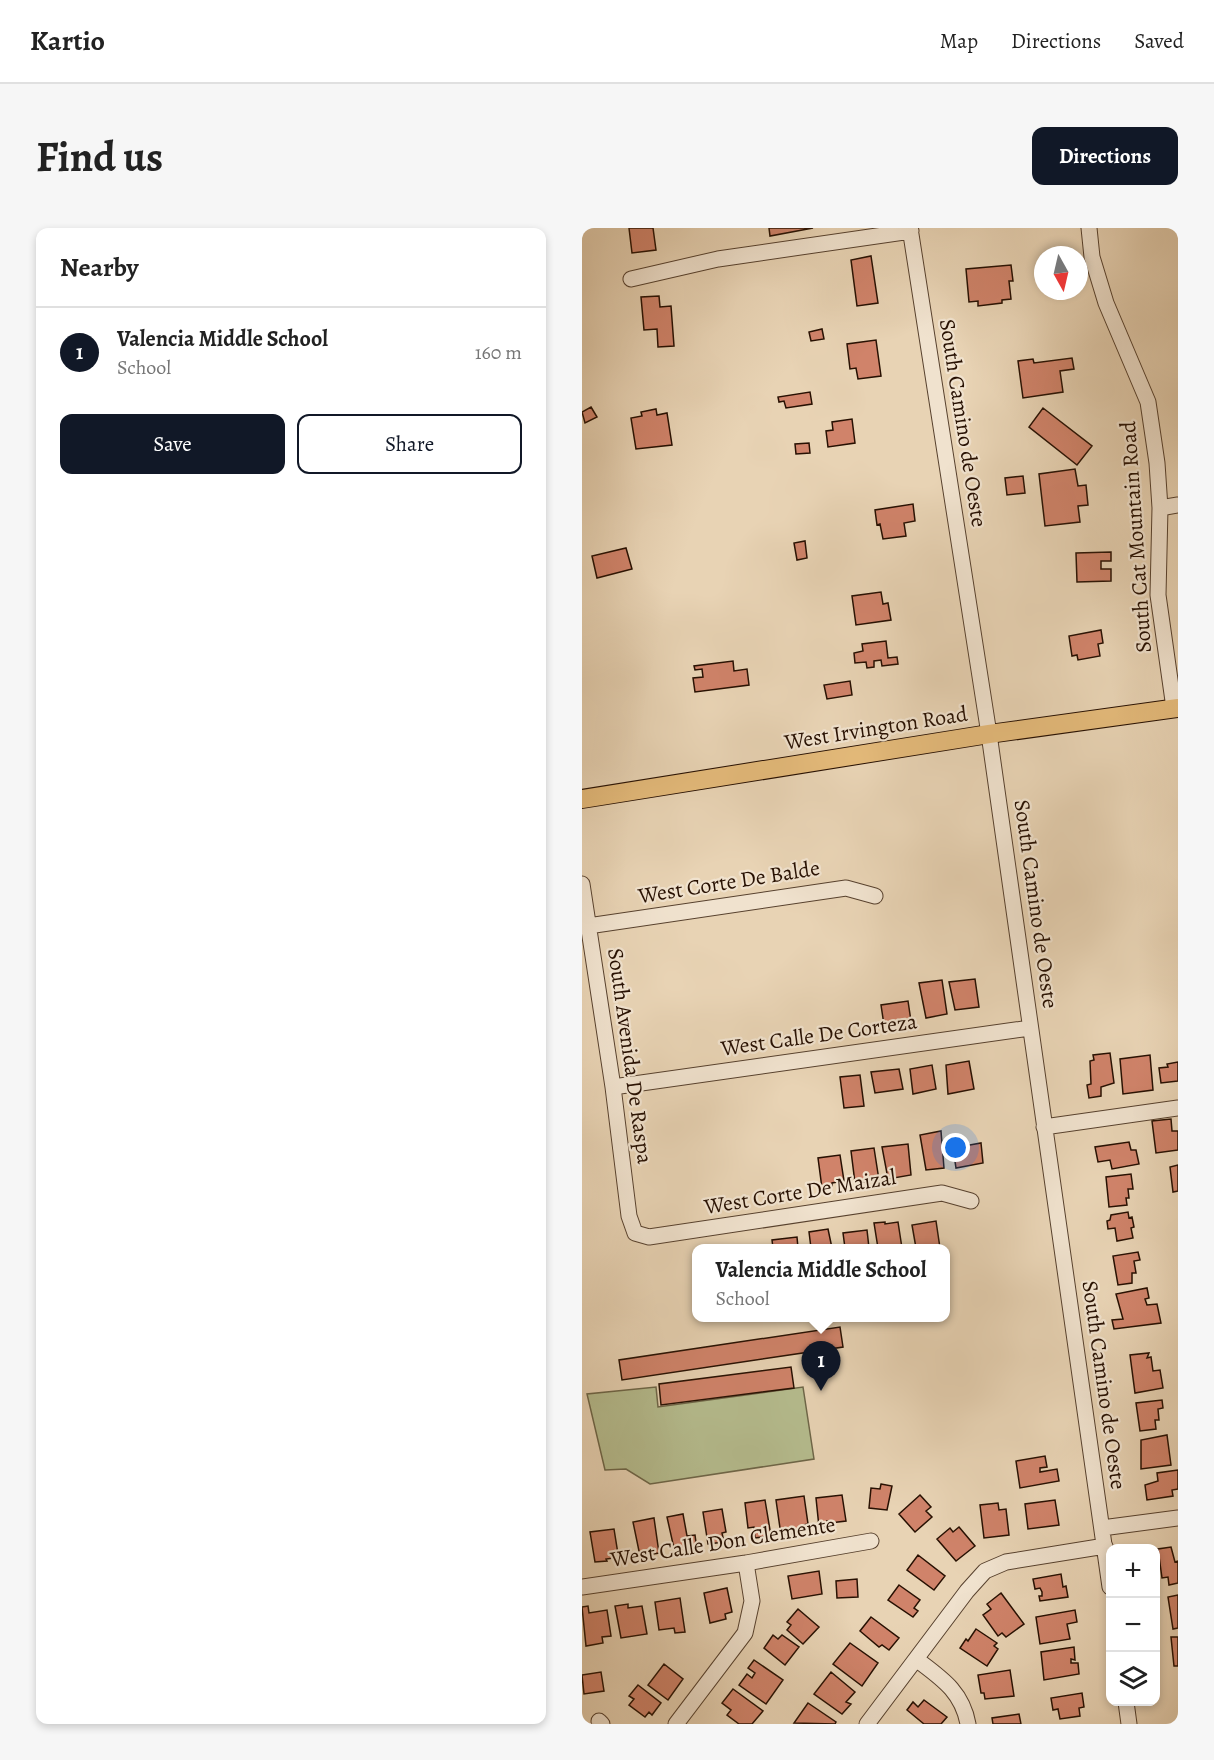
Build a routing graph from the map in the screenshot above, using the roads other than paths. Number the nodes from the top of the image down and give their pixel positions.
1 (1089, 228) edge
2 (911, 229) edge
3 (632, 279) dead end
4 (1178, 506) edge
5 (1160, 508) junction
6 (1176, 708) edge
7 (989, 734) junction
8 (582, 799) edge
9 (582, 884) edge
10 (875, 896) dead end
11 (588, 926) junction
12 (1030, 1028) junction
13 (613, 1087) junction
14 (1178, 1108) edge
15 (1044, 1127) junction
16 (971, 1201) dead end
17 (635, 1233) joint
18 (1178, 1518) edge
19 (1102, 1528) junction
20 (871, 1541) dead end
21 (1105, 1546) junction
22 (1106, 1554) edge
23 (746, 1563) junction
24 (582, 1587) edge
25 (916, 1659) junction
26 (1127, 1706) edge
27 (676, 1724) edge
28 (867, 1724) edge
29 (968, 1724) edge
30 (1129, 1724) edge

1 - 5 street, South Cat Mountain Road
2 - 3 street
2 - 7 street, South Camino de Oeste
4 - 5 street
5 - 6 street, South Cat Mountain Road
6 - 7 main road, West Irvington Road
7 - 8 main road, West Irvington Road
7 - 12 street, South Camino de Oeste
9 - 11 street, South Avenida De Raspa
10 - 11 street, West Corte De Balde
11 - 13 street, South Avenida De Raspa
12 - 13 street, West Calle De Corteza
12 - 15 street, South Camino de Oeste
13 - 17 street, South Avenida De Raspa
14 - 15 street
15 - 19 street, South Camino de Oeste
16 - 17 street, West Corte De Maizal
18 - 19 street
19 - 21 street, South Camino de Oeste
20 - 23 street, West Calle Don Clemente
21 - 22 street, South Camino de Oeste
21 - 25 street
23 - 24 street, West Calle Don Clemente
23 - 27 street
25 - 28 street
25 - 29 street
26 - 30 street

